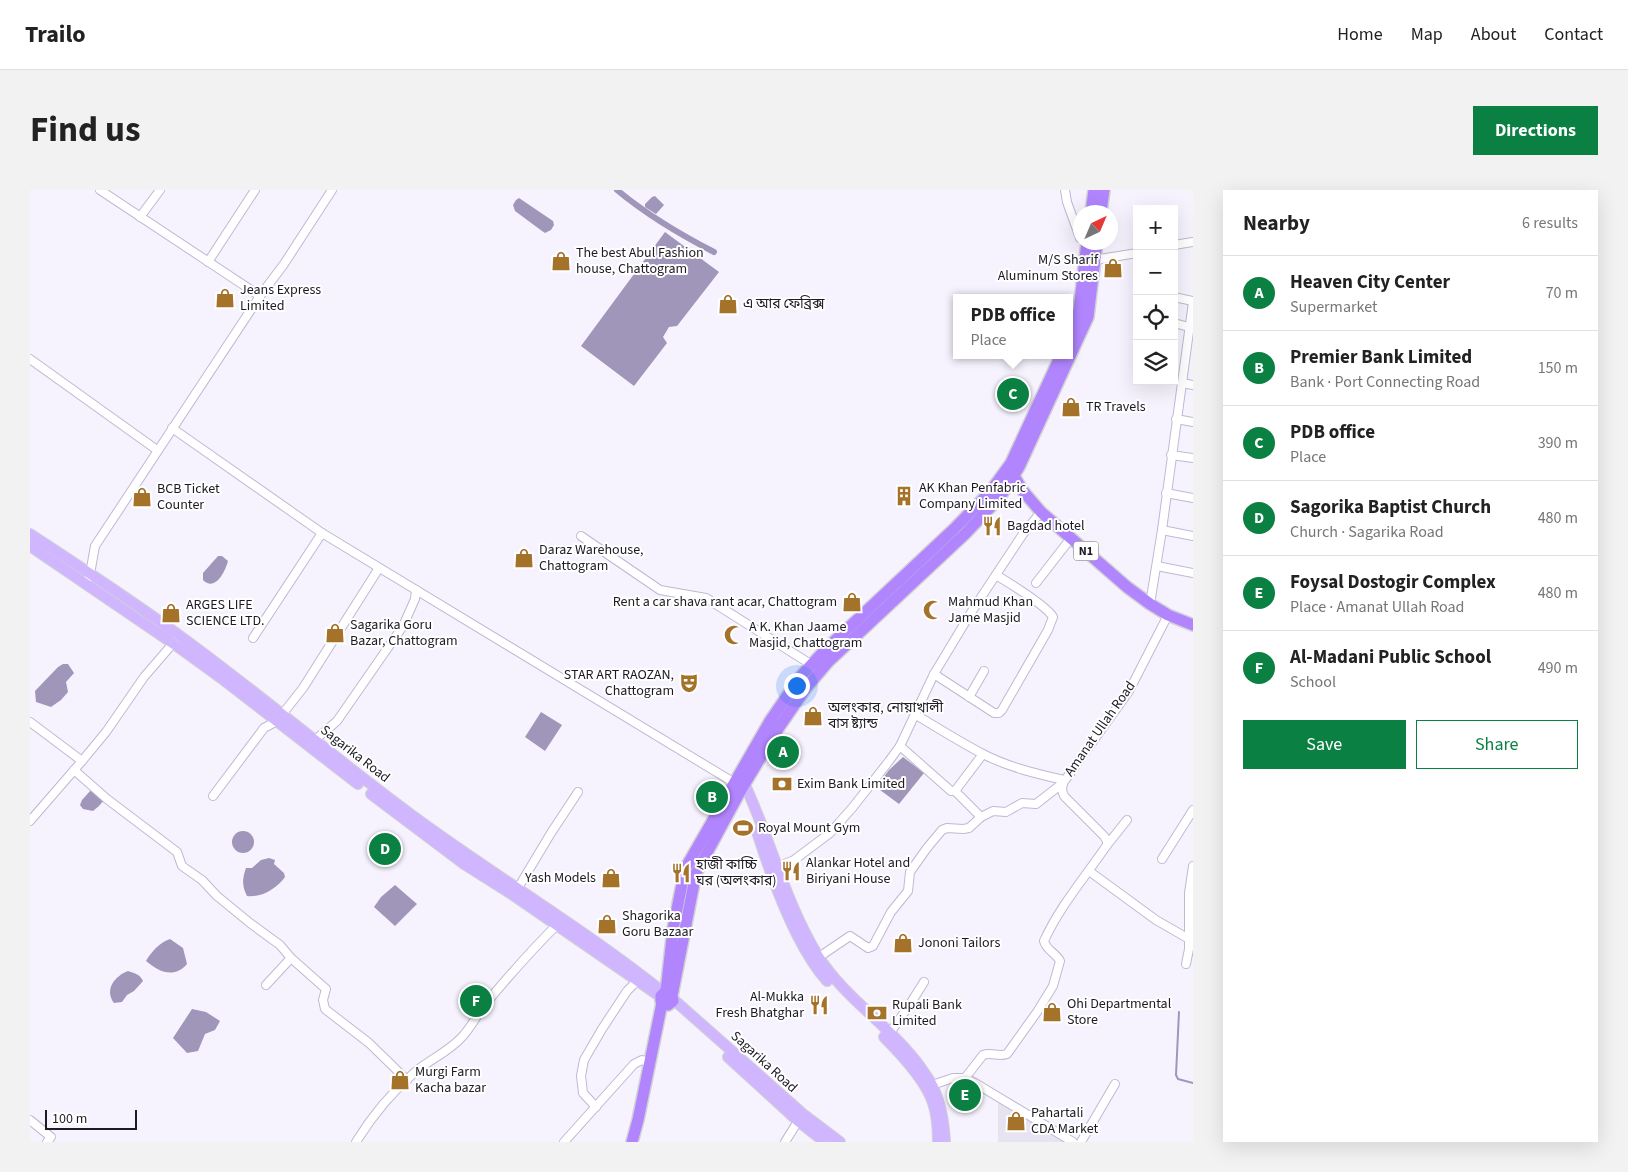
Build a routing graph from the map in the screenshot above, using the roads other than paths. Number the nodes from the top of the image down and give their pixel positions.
1 (100, 190) edge
2 (160, 190) edge
3 (255, 190) edge
4 (332, 190) edge
5 (1065, 190) edge
6 (1094, 190) edge
7 (1104, 190) edge
8 (1092, 205) edge
9 (1102, 205) edge
10 (140, 217) junction
11 (1073, 219) edge
12 (1193, 242) edge
13 (1178, 244) edge
14 (1087, 250) edge
15 (1133, 253) edge
16 (208, 262) junction
17 (260, 296) junction
18 (1178, 299) edge
19 (1193, 305) edge
20 (1178, 325) edge
21 (1189, 326) junction
22 (1073, 328) edge
23 (1190, 346) edge
24 (1073, 349) edge
25 (30, 359) edge
26 (1059, 359) edge
27 (1068, 359) edge
28 (1182, 383) junction
29 (1193, 385) edge
30 (1176, 419) junction
31 (1193, 422) edge
32 (172, 428) junction
33 (157, 450) junction
34 (1171, 455) junction
35 (1193, 458) edge
36 (1010, 474) junction
37 (1166, 493) junction
38 (1193, 498) edge
39 (1041, 512) junction
40 (1162, 530) junction
41 (322, 533) junction
42 (30, 534) edge
43 (581, 536) dead end
44 (1193, 536) edge
45 (1071, 538) junction
46 (30, 546) edge
47 (1157, 566) junction
48 (379, 568) junction
49 (1193, 573) edge
50 (996, 575) junction
51 (88, 578) junction
52 (1036, 583) dead end
53 (416, 590) junction
54 (1150, 604) junction
55 (1173, 617) junction
56 (1193, 625) edge
57 (1193, 631) edge
58 (253, 638) dead end
59 (176, 639) junction
60 (812, 665) junction
61 (984, 671) dead end
62 (934, 674) junction
63 (968, 697) junction
64 (916, 715) junction
65 (279, 718) junction
66 (30, 722) edge
67 (315, 740) junction
68 (900, 746) junction
69 (983, 754) junction
70 (82, 761) junction
71 (74, 770) junction
72 (1063, 781) junction
73 (739, 783) junction
74 (954, 791) junction
75 (578, 792) dead end
76 (213, 796) dead end
77 (1193, 810) edge
78 (981, 816) junction
79 (1128, 820) dead end
80 (30, 821) edge
81 (1107, 845) junction
82 (1162, 859) dead end
83 (468, 860) junction
84 (1193, 866) edge
85 (777, 867) junction
86 (1089, 871) junction
87 (518, 888) junction
88 (560, 922) junction
89 (1188, 939) junction
90 (819, 957) junction
91 (291, 958) junction
92 (1186, 964) dead end
93 (640, 979) junction
94 (924, 982) dead end
95 (266, 985) dead end
96 (667, 999) junction
97 (890, 1033) junction
98 (651, 1063) junction
99 (965, 1078) junction
100 (407, 1080) junction
101 (1115, 1084) dead end
102 (929, 1087) junction
103 (596, 1107) junction
104 (800, 1117) junction
105 (30, 1120) edge
106 (52, 1140) edge
107 (356, 1142) edge
108 (564, 1142) edge
109 (632, 1142) edge
110 (638, 1142) edge
111 (785, 1142) edge
112 (825, 1142) edge
113 (840, 1142) edge
114 (938, 1142) edge
115 (945, 1142) edge
116 (1073, 1142) edge
117 (1081, 1142) edge

1 - 10 street
2 - 10 street
3 - 16 street
4 - 17 street
5 - 11 street
6 - 8 highway
7 - 9 highway
10 - 16 street
12 - 13 street
14 - 15 street
14 - 22 highway
14 - 24 highway
16 - 17 street
17 - 32 street
18 - 19 street
19 - 21 street
20 - 21 street
21 - 23 street
23 - 28 street
25 - 33 street
26 - 36 highway
27 - 36 highway
28 - 29 street
28 - 30 street
30 - 31 street
30 - 34 street
32 - 33 street
32 - 41 street
33 - 51 street
34 - 35 street
34 - 37 street
36 - 39 highway, N1
36 - 60 highway
36 - 73 highway
37 - 38 street
37 - 40 street
39 - 45 highway, N1
39 - 50 street
40 - 44 street
40 - 47 street
41 - 48 street
41 - 58 street
42 - 51 main road, Sagarika Road
43 - 60 street
45 - 52 street
45 - 54 highway, N1
46 - 51 main road, Sagarika Road
47 - 49 street
47 - 54 street
48 - 53 street
48 - 65 street
50 - 62 street
50 - 63 street
51 - 59 main road, Sagarika Road
53 - 67 street
53 - 73 street
54 - 55 highway, N1
55 - 56 highway, N1
55 - 57 highway, N1
55 - 72 street, Amanat Ullah Road
59 - 65 main road, Sagarika Road
59 - 70 street
60 - 73 highway
61 - 63 street
62 - 63 street
62 - 64 street
64 - 68 street
64 - 69 street
65 - 67 main road, Sagarika Road
65 - 76 street
65 - 83 main road, Sagarika Road
66 - 70 street
67 - 83 main road, Sagarika Road
68 - 74 street
68 - 85 street
69 - 72 street
69 - 74 street
70 - 71 street
71 - 80 street
71 - 91 street
72 - 78 street
72 - 81 street, Amanat Ullah Road
73 - 85 main road
73 - 96 highway
73 - 102 main road
74 - 78 street
75 - 87 street
77 - 82 street
78 - 90 street
79 - 81 street
81 - 86 street
83 - 87 main road, Sagarika Road
83 - 88 main road, Sagarika Road
84 - 89 street
85 - 90 main road
86 - 89 street
86 - 99 street
87 - 88 main road, Sagarika Road
88 - 93 main road, Sagarika Road
88 - 100 street
89 - 92 street
90 - 97 main road
91 - 95 street
91 - 100 street
93 - 96 main road, Sagarika Road
93 - 103 street
94 - 97 street
96 - 98 highway
96 - 104 main road, Sagarika Road
96 - 110 highway
97 - 102 main road
98 - 103 street
98 - 109 highway
99 - 102 street
99 - 116 street
100 - 107 street
101 - 117 street
102 - 114 main road
102 - 115 main road
103 - 108 street
104 - 111 street
104 - 112 main road, Sagarika Road
104 - 113 main road, Sagarika Road
105 - 106 street

